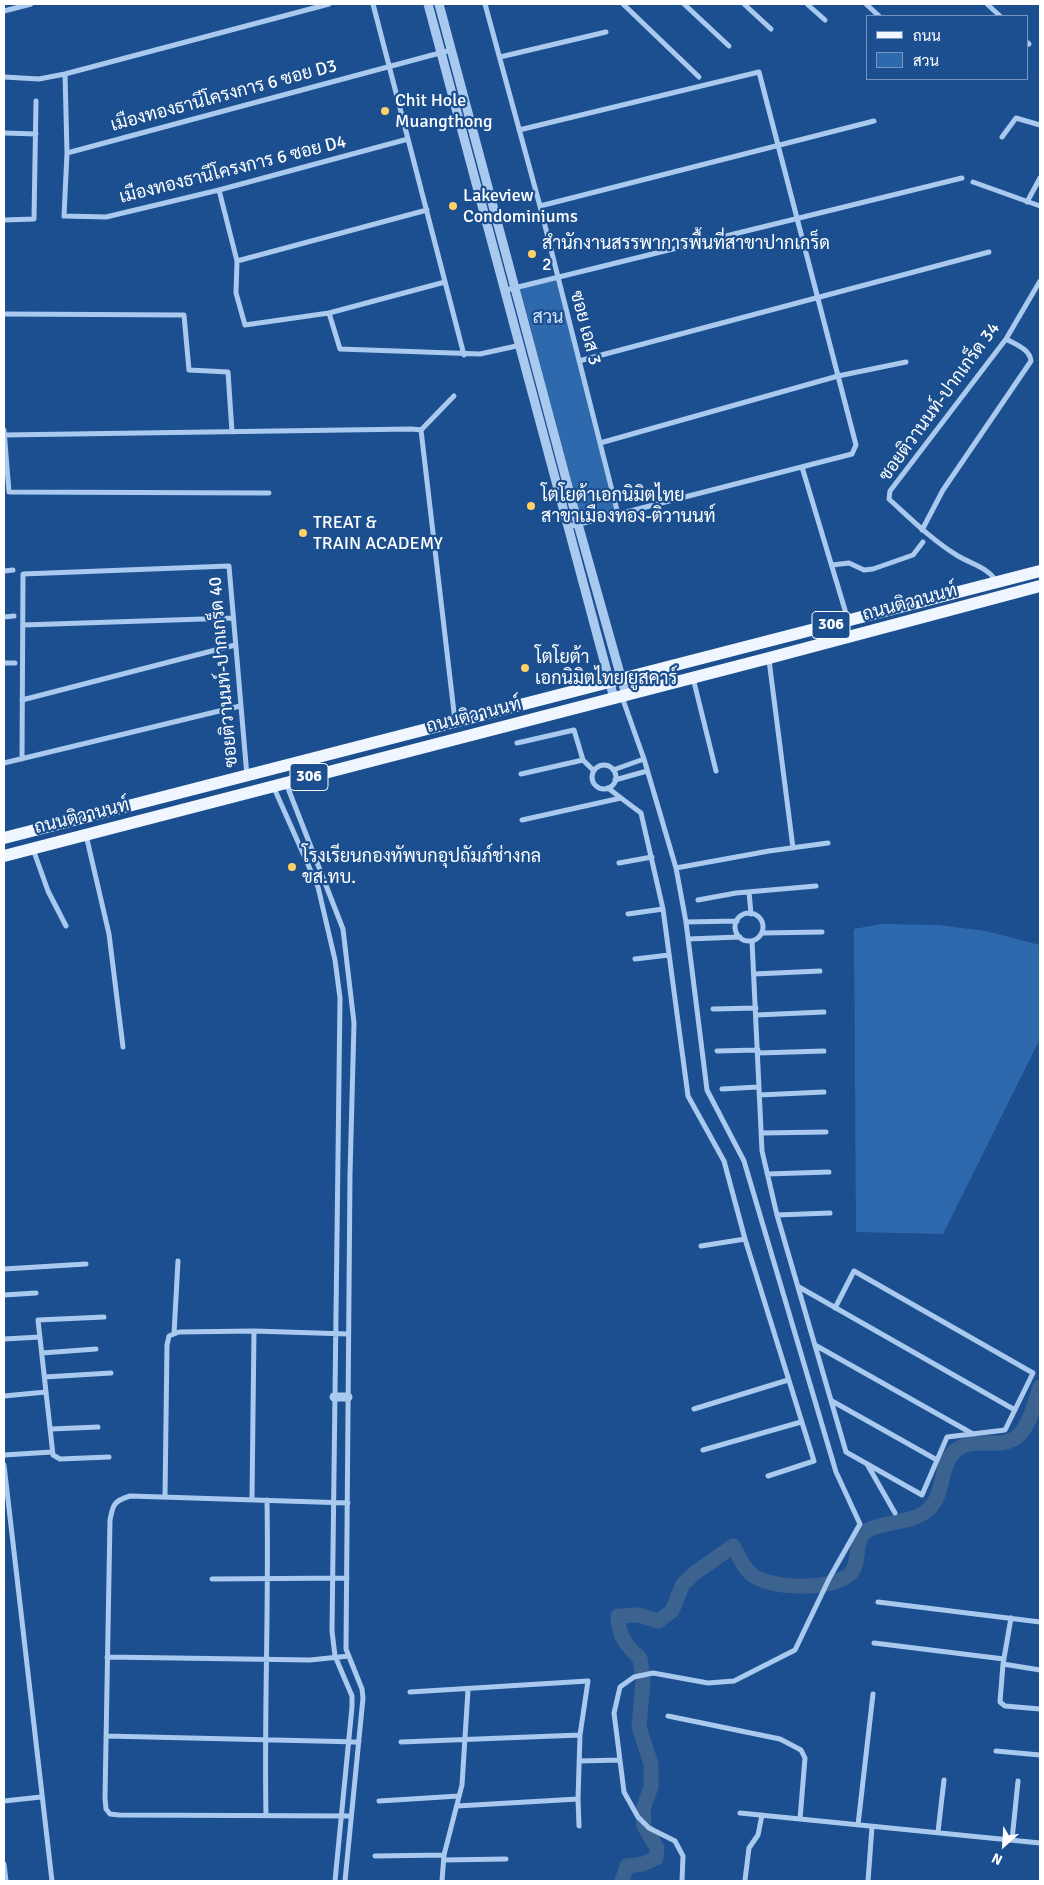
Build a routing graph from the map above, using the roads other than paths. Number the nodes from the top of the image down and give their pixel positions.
1 (31, 4) edge
2 (329, 4) edge
3 (373, 4) edge
4 (428, 4) edge
5 (439, 4) edge
6 (485, 4) edge
7 (623, 4) edge
8 (684, 4) edge
9 (744, 4) edge
10 (807, 4) edge
11 (866, 4) edge
12 (987, 4) edge
13 (4, 11) edge
14 (878, 15) edge
15 (999, 15) edge
16 (825, 20) dead end
17 (771, 29) dead end
18 (606, 32) dead end
19 (729, 46) dead end
20 (451, 50) junction
21 (440, 52) junction
22 (500, 58) junction
23 (389, 66) junction
24 (65, 74) junction
25 (4, 77) edge
26 (699, 77) dead end
27 (36, 101) dead end
28 (874, 121) dead end
29 (1040, 125) edge
30 (519, 130) junction
31 (4, 133) edge
32 (36, 134) junction
33 (1002, 137) dead end
34 (408, 139) junction
35 (777, 144) junction
36 (67, 153) junction
37 (962, 178) dead end
38 (1040, 178) edge
39 (973, 182) dead end
40 (219, 190) junction
41 (1027, 202) junction
42 (540, 206) junction
43 (1040, 206) edge
44 (426, 210) junction
45 (798, 219) junction
46 (4, 220) edge
47 (989, 252) dead end
48 (237, 261) junction
49 (557, 278) junction
50 (445, 282) junction
51 (1040, 282) edge
52 (516, 288) junction
53 (506, 290) junction
54 (818, 297) junction
55 (329, 313) junction
56 (4, 314) edge
57 (1006, 339) junction
58 (530, 343) junction
59 (520, 345) junction
60 (464, 355) junction
61 (579, 361) junction
62 (906, 362) dead end
63 (838, 376) junction
64 (454, 396) dead end
65 (4, 430) edge
66 (421, 430) junction
67 (232, 432) junction
68 (4, 435) edge
69 (600, 443) junction
70 (802, 466) junction
71 (269, 493) dead end
72 (618, 514) junction
73 (578, 524) junction
74 (568, 527) junction
75 (922, 530) junction
76 (923, 542) dead end
77 (832, 565) junction
78 (13, 570) dead end
79 (4, 571) edge
80 (1040, 571) edge
81 (997, 582) junction
82 (595, 586) junction
83 (1040, 586) edge
84 (584, 589) junction
85 (14, 616) dead end
86 (4, 617) edge
87 (233, 618) junction
88 (848, 621) junction
89 (23, 625) junction
90 (235, 645) junction
91 (768, 658) junction
92 (4, 663) edge
93 (15, 663) dead end
94 (693, 678) junction
95 (616, 679) junction
96 (621, 697) junction
97 (22, 700) junction
98 (240, 706) junction
99 (455, 721) junction
100 (517, 743) dead end
101 (22, 759) junction
102 (644, 759) junction
103 (583, 760) junction
104 (4, 763) edge
105 (613, 770) junction
106 (265, 771) junction
107 (594, 771) junction
108 (647, 771) junction
109 (716, 771) dead end
110 (521, 774) dead end
111 (247, 776) junction
112 (615, 780) junction
113 (276, 786) junction
114 (608, 788) junction
115 (620, 798) junction
116 (522, 820) dead end
117 (86, 834) junction
118 (4, 838) edge
119 (828, 843) dead end
120 (33, 848) junction
121 (793, 848) junction
122 (4, 856) edge
123 (652, 857) junction
124 (619, 863) dead end
125 (676, 868) junction
126 (816, 886) dead end
127 (749, 892) junction
128 (698, 900) dead end
129 (663, 909) junction
130 (628, 914) dead end
131 (751, 914) junction
132 (737, 921) junction
133 (686, 922) junction
134 (66, 926) dead end
135 (822, 932) dead end
136 (762, 933) junction
137 (740, 937) junction
138 (688, 939) junction
139 (752, 941) junction
140 (669, 955) junction
141 (635, 959) dead end
142 (820, 971) dead end
143 (754, 974) junction
144 (756, 1008) junction
145 (712, 1009) dead end
146 (824, 1012) dead end
147 (756, 1015) junction
148 (123, 1047) dead end
149 (717, 1051) dead end
150 (758, 1051) junction
151 (824, 1051) dead end
152 (758, 1087) junction
153 (722, 1089) dead end
154 (824, 1092) dead end
155 (759, 1096) junction
156 (826, 1132) dead end
157 (761, 1133) junction
158 (829, 1172) dead end
159 (767, 1174) junction
160 (830, 1212) dead end
161 (777, 1215) junction
162 (745, 1239) junction
163 (701, 1246) dead end
164 (178, 1261) dead end
165 (86, 1264) dead end
166 (4, 1269) edge
167 (799, 1287) junction
168 (36, 1293) dead end
169 (4, 1295) edge
170 (835, 1308) junction
171 (104, 1317) dead end
172 (254, 1331) junction
173 (335, 1333) junction
174 (174, 1334) junction
175 (348, 1334) junction
176 (40, 1337) junction
177 (4, 1339) edge
178 (815, 1345) junction
179 (96, 1349) dead end
180 (42, 1353) junction
181 (111, 1373) dead end
182 (45, 1378) junction
183 (788, 1380) junction
184 (46, 1392) junction
185 (4, 1396) edge
186 (348, 1397) junction
187 (334, 1398) junction
188 (832, 1401) junction
189 (694, 1409) dead end
190 (1014, 1410) junction
191 (801, 1422) junction
192 (98, 1426) dead end
193 (51, 1429) junction
194 (973, 1434) junction
195 (703, 1450) dead end
196 (52, 1452) junction
197 (4, 1455) edge
198 (109, 1457) dead end
199 (937, 1460) junction
200 (867, 1464) junction
201 (4, 1465) edge
202 (768, 1476) dead end
203 (165, 1497) junction
204 (252, 1499) junction
205 (267, 1500) junction
206 (334, 1501) junction
207 (348, 1504) junction
208 (895, 1513) dead end
209 (268, 1578) junction
210 (333, 1578) junction
211 (347, 1578) junction
212 (212, 1579) dead end
213 (878, 1602) dead end
214 (1011, 1618) junction
215 (1040, 1622) edge
216 (874, 1643) dead end
217 (348, 1656) junction
218 (107, 1657) junction
219 (265, 1658) junction
220 (336, 1658) junction
221 (1003, 1661) junction
222 (1040, 1670) edge
223 (468, 1690) junction
224 (410, 1692) dead end
225 (873, 1694) dead end
226 (1040, 1709) edge
227 (668, 1716) dead end
228 (580, 1735) junction
229 (106, 1736) junction
230 (264, 1740) junction
231 (349, 1741) junction
232 (465, 1741) junction
233 (359, 1742) junction
234 (401, 1742) dead end
235 (996, 1751) dead end
236 (1040, 1755) edge
237 (620, 1760) junction
238 (579, 1762) junction
239 (944, 1780) dead end
240 (1018, 1781) dead end
241 (459, 1796) junction
242 (41, 1797) junction
243 (578, 1799) junction
244 (4, 1801) edge
245 (380, 1801) dead end
246 (457, 1806) junction
247 (740, 1813) dead end
248 (762, 1815) junction
249 (266, 1816) junction
250 (351, 1816) junction
251 (341, 1817) junction
252 (800, 1819) junction
253 (858, 1825) junction
254 (579, 1826) dead end
255 (872, 1827) junction
256 (938, 1832) junction
257 (1012, 1840) junction
258 (1040, 1842) edge
259 (376, 1856) dead end
260 (444, 1857) junction
261 (506, 1859) dead end
262 (4, 1864) edge
263 (745, 1880) edge
264 (6, 1881) edge
265 (52, 1881) edge
266 (335, 1881) edge
267 (345, 1881) edge
268 (442, 1881) edge
269 (682, 1881) edge
270 (868, 1881) edge

1 - 13 street
2 - 24 street
3 - 23 street
4 - 21 street
5 - 20 street
6 - 22 street, ซอย เอส 3
7 - 26 street
8 - 19 street
9 - 17 street
10 - 16 street
11 - 14 street
12 - 15 street
18 - 22 street
20 - 21 street, เมืองทองธานีโครงการ 6 ซอย D3
20 - 52 street
21 - 23 street, เมืองทองธานีโครงการ 6 ซอย D3
21 - 53 street
22 - 30 street, ซอย เอส 3
23 - 34 street
23 - 36 street, เมืองทองธานีโครงการ 6 ซอย D3
24 - 25 street
24 - 36 street
27 - 32 street
28 - 35 street
29 - 33 street
30 - 35 street
30 - 42 street, ซอย เอส 3
31 - 32 street
32 - 46 street
34 - 40 street, เมืองทองธานีโครงการ 6 ซอย D4
34 - 44 street
35 - 42 street
35 - 45 street
36 - 40 street, เมืองทองธานีโครงการ 6 ซอย D4
37 - 45 street
38 - 41 street
39 - 41 street
40 - 48 street
41 - 43 street
42 - 49 street, ซอย เอส 3
44 - 48 street
44 - 50 street
45 - 49 street
45 - 54 street
47 - 54 street
48 - 55 street
49 - 52 street
49 - 61 street, ซอย เอส 3
50 - 55 street
50 - 60 street
51 - 57 street, ซอยติวานนท์-ปากเกร็ด 34
52 - 53 street
52 - 58 street
53 - 59 street
54 - 61 street
54 - 63 street
55 - 60 street
56 - 67 street
57 - 75 street
57 - 75 street, ซอยติวานนท์-ปากเกร็ด 34
58 - 59 street
58 - 73 street
59 - 60 street
59 - 74 street
61 - 69 street, ซอย เอส 3
62 - 63 street
63 - 69 street
63 - 70 street
64 - 66 street
65 - 68 street
66 - 67 street
66 - 99 street
67 - 68 street
68 - 71 street
69 - 72 street, ซอย เอส 3
70 - 72 street
70 - 77 street
72 - 73 street
73 - 74 street
73 - 82 street
74 - 84 street
75 - 81 street, ซอยติวานนท์-ปากเกร็ด 34
76 - 77 street
77 - 88 street
78 - 79 street
80 - 81 main road, ถนนติวานนท์ / 306
81 - 88 main road, ถนนติวานนท์ / 306
82 - 84 street
82 - 95 street
83 - 91 main road, ถนนติวานนท์ / 306
84 - 95 street
85 - 86 street
87 - 89 street
87 - 89 street, ซอยติวานนท์-ปากเกร็ด 40
87 - 90 street, ซอยติวานนท์-ปากเกร็ด 40
88 - 95 main road, ถนนติวานนท์ / 306
89 - 97 street
90 - 97 street
90 - 98 street, ซอยติวานนท์-ปากเกร็ด 40
91 - 94 main road, ถนนติวานนท์ / 306
91 - 121 street
92 - 93 street
94 - 96 main road, ถนนติวานนท์ / 306
94 - 109 street
95 - 96 street
95 - 99 main road, ถนนติวานนท์ / 306
96 - 102 street
96 - 113 main road, ถนนติวานนท์ / 306
97 - 101 street
98 - 101 street
98 - 111 street, ซอยติวานนท์-ปากเกร็ด 40
99 - 106 main road, ถนนติวานนท์ / 306
100 - 103 street
101 - 104 street
102 - 105 street
102 - 108 street
103 - 107 street
103 - 110 street
105 - 107 street
105 - 112 street
106 - 111 main road, ถนนติวานนท์ / 306
106 - 113 main road
107 - 114 street
108 - 112 street
108 - 125 street
111 - 118 main road, ถนนติวานนท์ / 306
112 - 114 street
113 - 117 main road, ถนนติวานนท์ / 306
113 - 173 street
113 - 175 street
114 - 115 street
115 - 116 street
115 - 123 street
117 - 120 main road, ถนนติวานนท์ / 306
117 - 148 street
119 - 121 street
120 - 122 main road, ถนนติวานนท์ / 306
120 - 134 street
121 - 125 street
123 - 124 street
123 - 129 street
125 - 133 street
126 - 127 street
127 - 128 street
127 - 131 street
129 - 130 street
129 - 140 street
131 - 132 street
131 - 136 street
132 - 133 street
132 - 137 street
133 - 138 street
135 - 136 street
136 - 139 street
137 - 138 street
137 - 139 street
138 - 237 street
139 - 143 street
140 - 141 street
140 - 162 street
142 - 143 street
143 - 144 street
144 - 145 street
144 - 147 street
146 - 147 street
147 - 150 street
149 - 150 street
150 - 151 street
150 - 152 street
152 - 153 street
152 - 155 street
154 - 155 street
155 - 157 street
156 - 157 street
157 - 159 street
158 - 159 street
159 - 161 street
160 - 161 street
161 - 167 street
162 - 163 street
162 - 183 street
164 - 174 street
165 - 166 street
167 - 170 street
167 - 178 street
168 - 169 street
170 - 190 street
170 - 190 street
171 - 176 street
172 - 173 street
172 - 174 street
172 - 204 street
173 - 175 street
173 - 187 street
174 - 203 street
175 - 186 street
176 - 177 street
176 - 180 street
178 - 188 street
178 - 194 street
179 - 180 street
180 - 182 street
181 - 182 street
182 - 184 street
183 - 189 street
183 - 191 street
184 - 185 street
184 - 193 street
186 - 187 street
186 - 207 street
187 - 206 street
188 - 199 street
188 - 200 street
190 - 194 street
191 - 195 street
191 - 202 street
192 - 193 street
193 - 196 street
194 - 199 street
196 - 197 street
196 - 198 street
199 - 200 street
200 - 208 street
201 - 242 street
203 - 204 street
203 - 218 street
204 - 205 street
205 - 206 street
205 - 209 street
206 - 207 street
206 - 210 street
207 - 211 street
209 - 210 street
209 - 212 street
209 - 219 street
210 - 211 street
210 - 220 street
211 - 217 street
213 - 214 street
214 - 215 street
214 - 221 street
216 - 221 street
217 - 220 street
217 - 233 street
218 - 219 street
218 - 229 street
219 - 220 street
219 - 230 street
220 - 231 street
221 - 222 street
221 - 226 street
223 - 224 street
223 - 228 street
223 - 232 street
225 - 253 street
227 - 252 street
228 - 232 street
228 - 238 street
229 - 230 street
229 - 249 street
230 - 231 street
230 - 249 street
231 - 233 street
231 - 251 street
232 - 234 street
232 - 241 street
233 - 250 street
235 - 236 street
237 - 238 street
237 - 269 street
238 - 243 street
239 - 256 street
240 - 257 street
241 - 245 street
241 - 246 street
242 - 244 street
242 - 265 street
243 - 246 street
243 - 254 street
246 - 260 street
247 - 248 street
248 - 252 street
248 - 263 street
249 - 251 street
250 - 251 street
250 - 267 street
251 - 266 street
252 - 253 street
253 - 255 street
255 - 256 street
255 - 270 street
256 - 257 street
257 - 258 street
259 - 260 street
260 - 261 street
260 - 268 street
262 - 264 street

